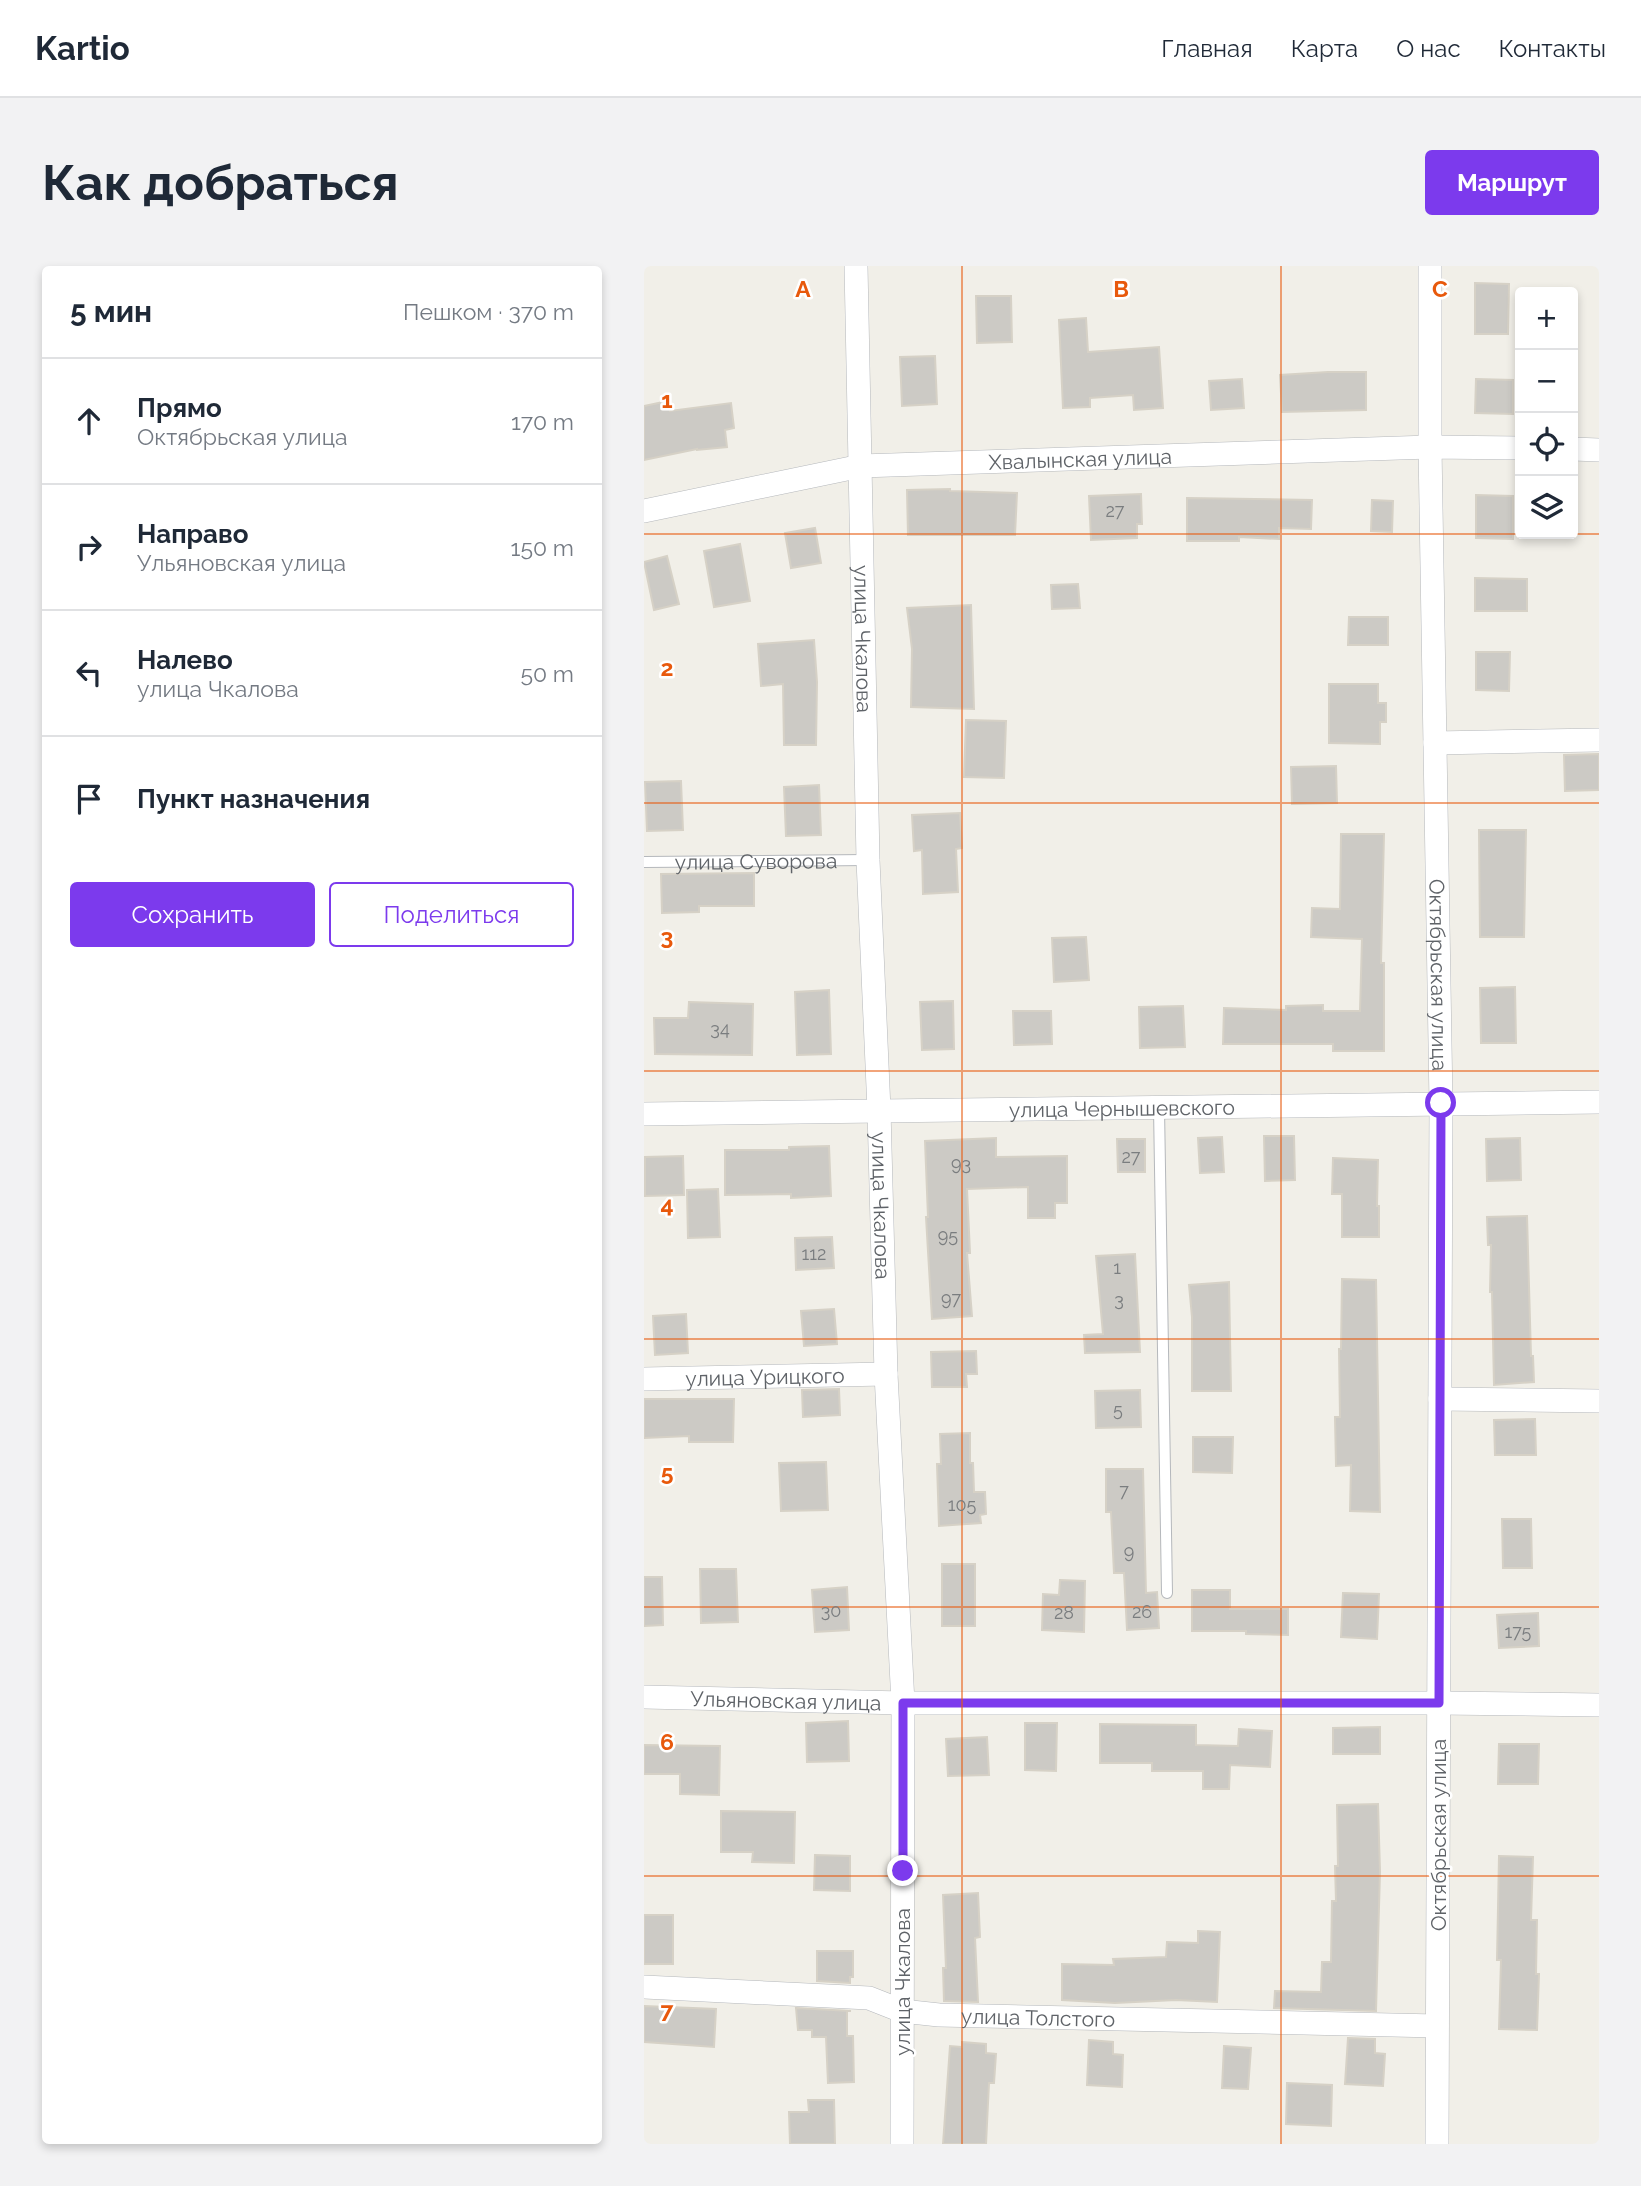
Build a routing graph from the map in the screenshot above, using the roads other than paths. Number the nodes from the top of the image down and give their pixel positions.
1 (856, 266) edge
2 (1430, 266) edge
3 (1430, 447) junction
4 (1515, 448) edge
5 (1578, 449) edge
6 (1599, 450) edge
7 (861, 466) junction
8 (644, 511) edge
9 (1599, 740) edge
10 (1435, 743) junction
11 (868, 860) junction
12 (644, 862) edge
13 (1599, 1102) edge
14 (1441, 1103) junction
15 (1158, 1108) junction
16 (879, 1110) junction
17 (644, 1114) edge
18 (886, 1374) junction
19 (644, 1379) edge
20 (1440, 1399) junction
21 (1599, 1401) edge
22 (1167, 1593) dead end
23 (644, 1698) edge
24 (903, 1703) junction
25 (1439, 1703) junction
26 (1599, 1705) edge
27 (644, 1987) edge
28 (902, 2011) junction
29 (1437, 2026) junction
30 (902, 2144) edge
31 (1437, 2144) edge

1 - 7 street, улица Чкалова
2 - 3 street, Октябрьская улица
3 - 4 street, Хвалынская улица
3 - 7 street, Хвалынская улица
3 - 10 street, Октябрьская улица
5 - 6 street
7 - 8 street, Хвалынская улица
7 - 11 street, улица Чкалова
9 - 10 street
10 - 14 street, Октябрьская улица
11 - 12 lane, улица Суворова
11 - 16 street, улица Чкалова
13 - 14 street, улица Чернышевского
14 - 15 street, улица Чернышевского
14 - 20 street, Октябрьская улица
15 - 16 street, улица Чернышевского
15 - 22 lane
16 - 17 street, улица Чернышевского
16 - 18 street, улица Чкалова
18 - 19 street, улица Урицкого
18 - 24 street, улица Чкалова
20 - 21 street
20 - 25 street, Октябрьская улица
23 - 24 street, Ульяновская улица
24 - 25 street, Ульяновская улица
24 - 28 street, улица Чкалова
25 - 26 street, Ульяновская улица
25 - 29 street, Октябрьская улица
27 - 28 street, улица Толстого
28 - 29 street, улица Толстого
28 - 30 street, улица Чкалова
29 - 31 street, Октябрьская улица

